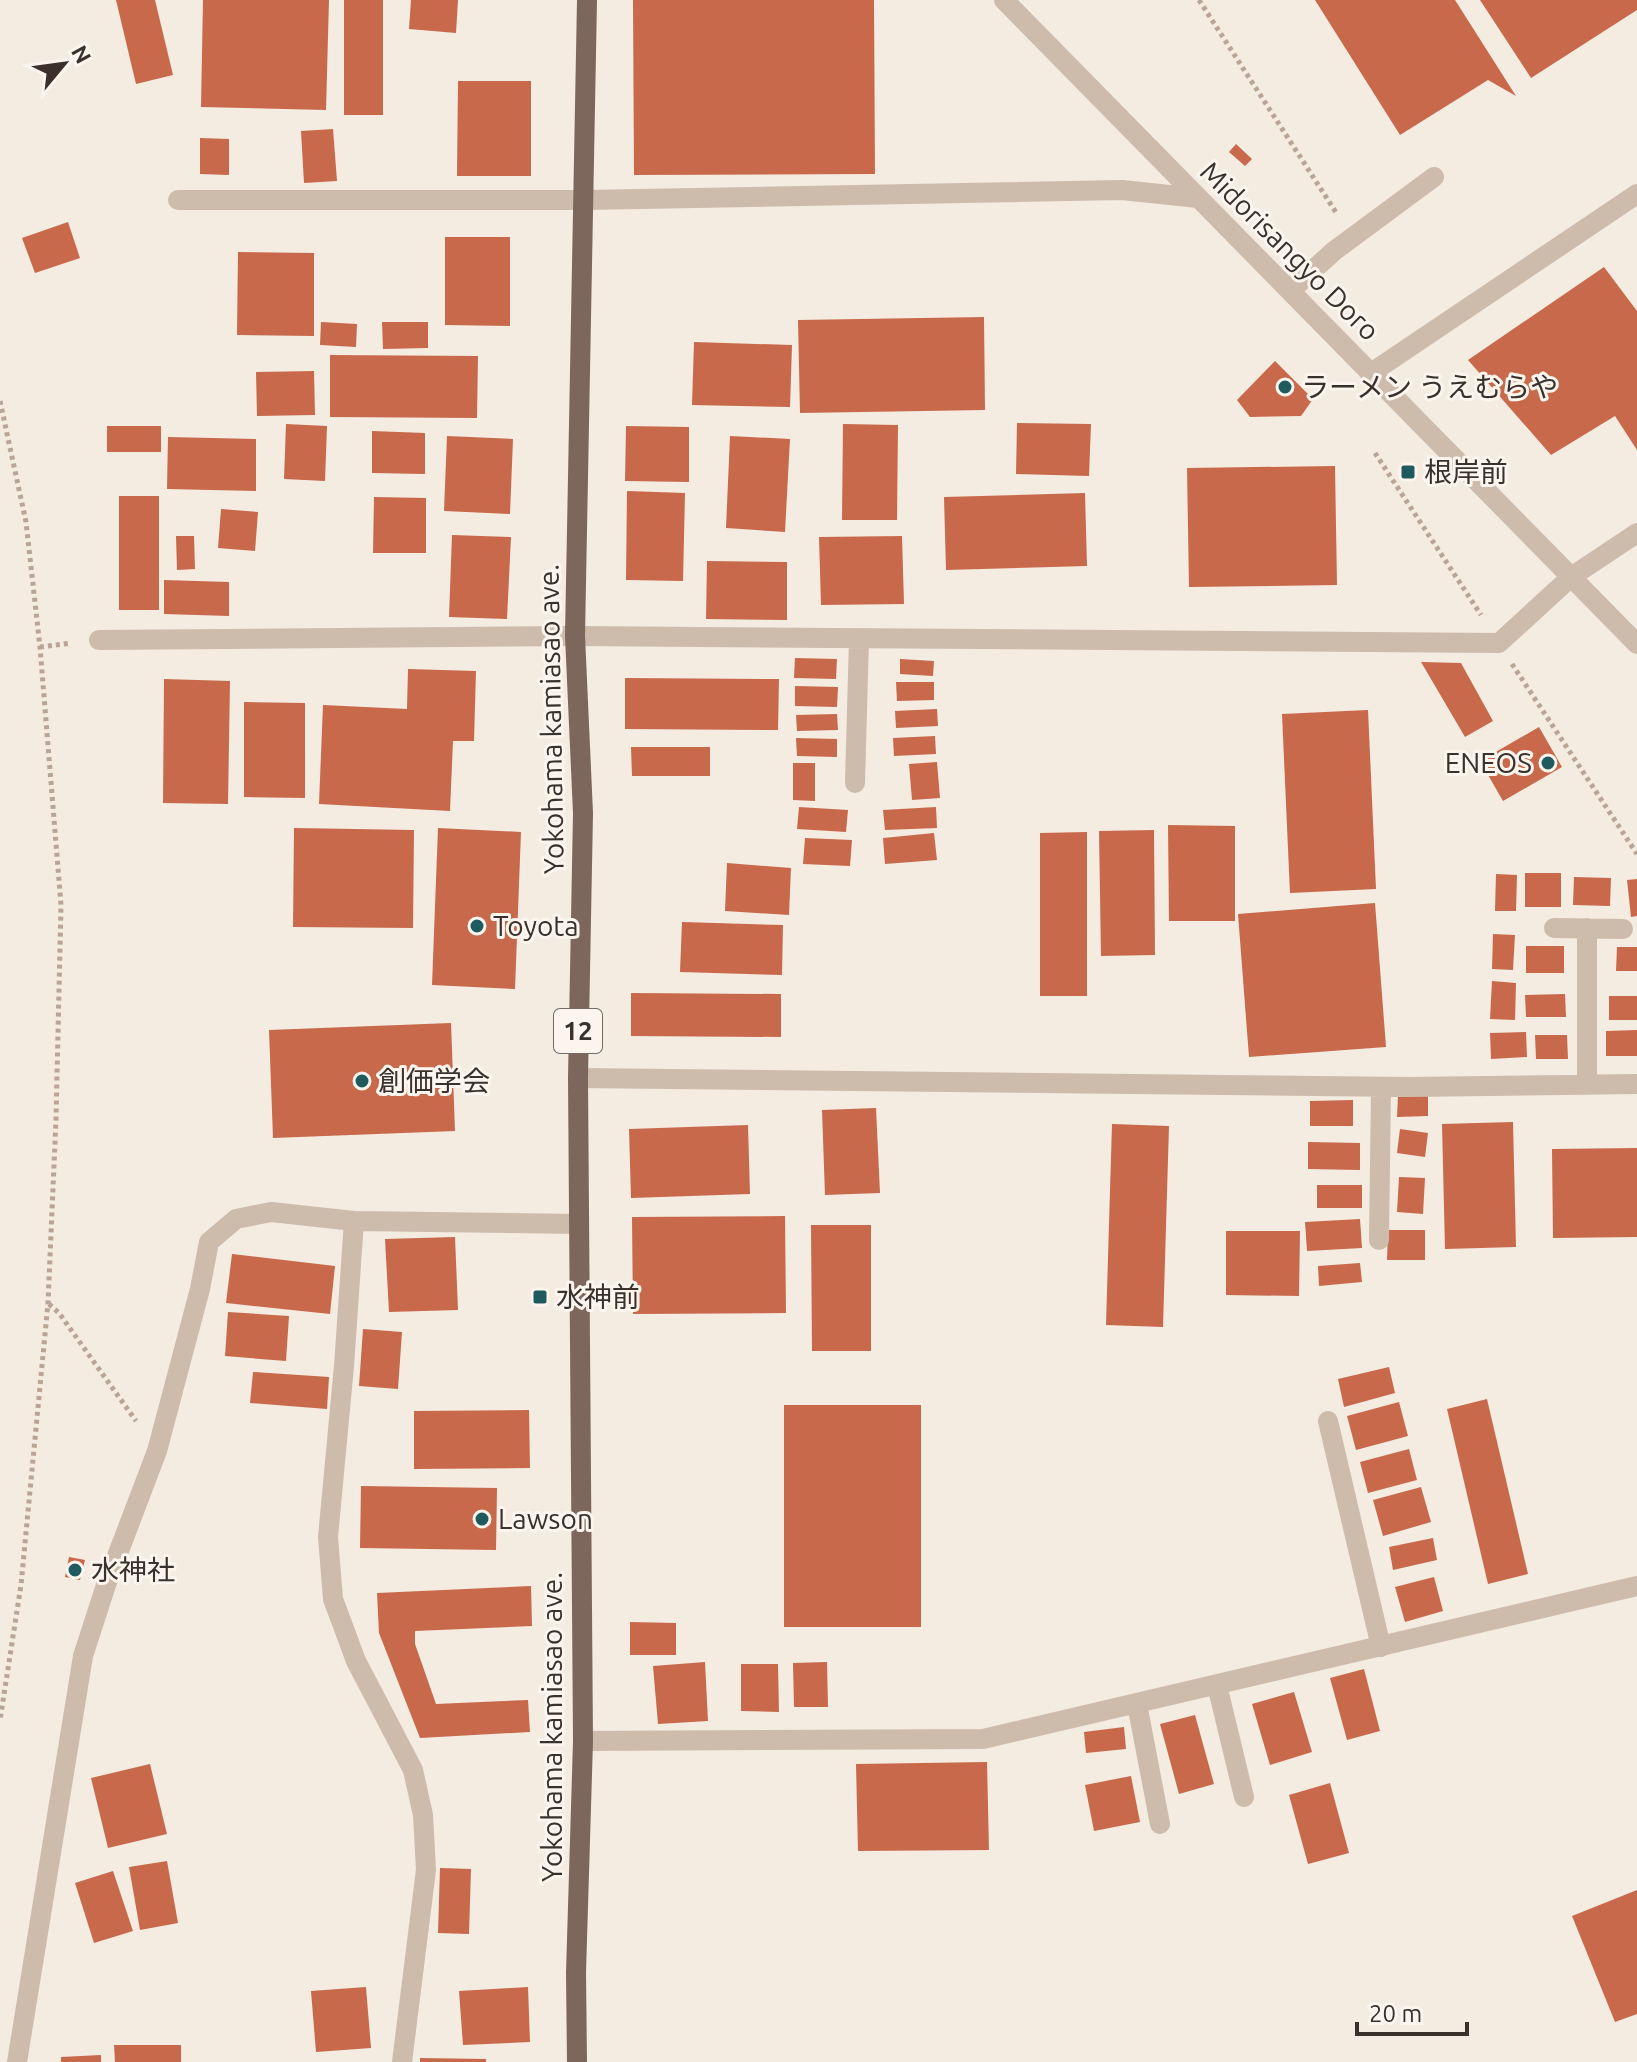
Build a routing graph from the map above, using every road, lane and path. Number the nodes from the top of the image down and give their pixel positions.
1 (587, 0) edge
2 (1004, 0) edge
3 (1199, 0) edge
4 (1434, 177) dead end
5 (1637, 194) edge
6 (1198, 198) junction
7 (178, 200) dead end
8 (585, 200) junction
9 (1352, 238) junction
10 (1290, 291) junction
11 (1371, 373) junction
12 (0, 401) edge
13 (1637, 533) edge
14 (1571, 577) junction
15 (575, 636) junction
16 (859, 639) junction
17 (99, 640) dead end
18 (1637, 644) edge
19 (855, 783) dead end
20 (1554, 928) dead end
21 (1587, 928) junction
22 (1623, 929) dead end
23 (578, 1078) junction
24 (1637, 1084) edge
25 (1587, 1085) junction
26 (1381, 1087) junction
27 (354, 1221) junction
28 (578, 1224) junction
29 (1379, 1240) dead end
30 (48, 1303) junction
31 (1328, 1421) dead end
32 (157, 1451) junction
33 (1637, 1586) edge
34 (1381, 1647) junction
35 (1217, 1685) junction
36 (1137, 1704) junction
37 (0, 1720) edge
38 (583, 1741) junction
39 (1244, 1797) dead end
40 (1160, 1824) dead end
41 (17, 2062) edge
42 (402, 2062) edge
43 (577, 2062) edge

1 - 8 main road, Yokohama kamiasao ave. / 12
2 - 6 street, Midorisangyo Doro
3 - 9 path
4 - 9 street
5 - 11 street
6 - 8 street
6 - 10 street, Midorisangyo Doro
7 - 8 street
8 - 15 main road, Yokohama kamiasao ave. / 12
9 - 10 street
10 - 11 street, Midorisangyo Doro
11 - 14 street, Midorisangyo Doro
12 - 30 path
13 - 14 street
14 - 16 street
14 - 18 street, Midorisangyo Doro
15 - 16 street
15 - 17 street
15 - 23 main road, Yokohama kamiasao ave. / 12
16 - 19 street
20 - 21 street
21 - 22 street
21 - 25 street
23 - 26 street
23 - 28 main road, Yokohama kamiasao ave. / 12
24 - 25 street
25 - 26 street
26 - 29 street
27 - 28 street
27 - 32 street
27 - 42 street
28 - 38 main road, Yokohama kamiasao ave. / 12
30 - 32 path
30 - 37 path
31 - 34 street
32 - 41 street
33 - 34 street
34 - 35 street
35 - 36 street
35 - 39 street
36 - 38 street
36 - 40 street
38 - 43 main road, Yokohama kamiasao ave. / 12

